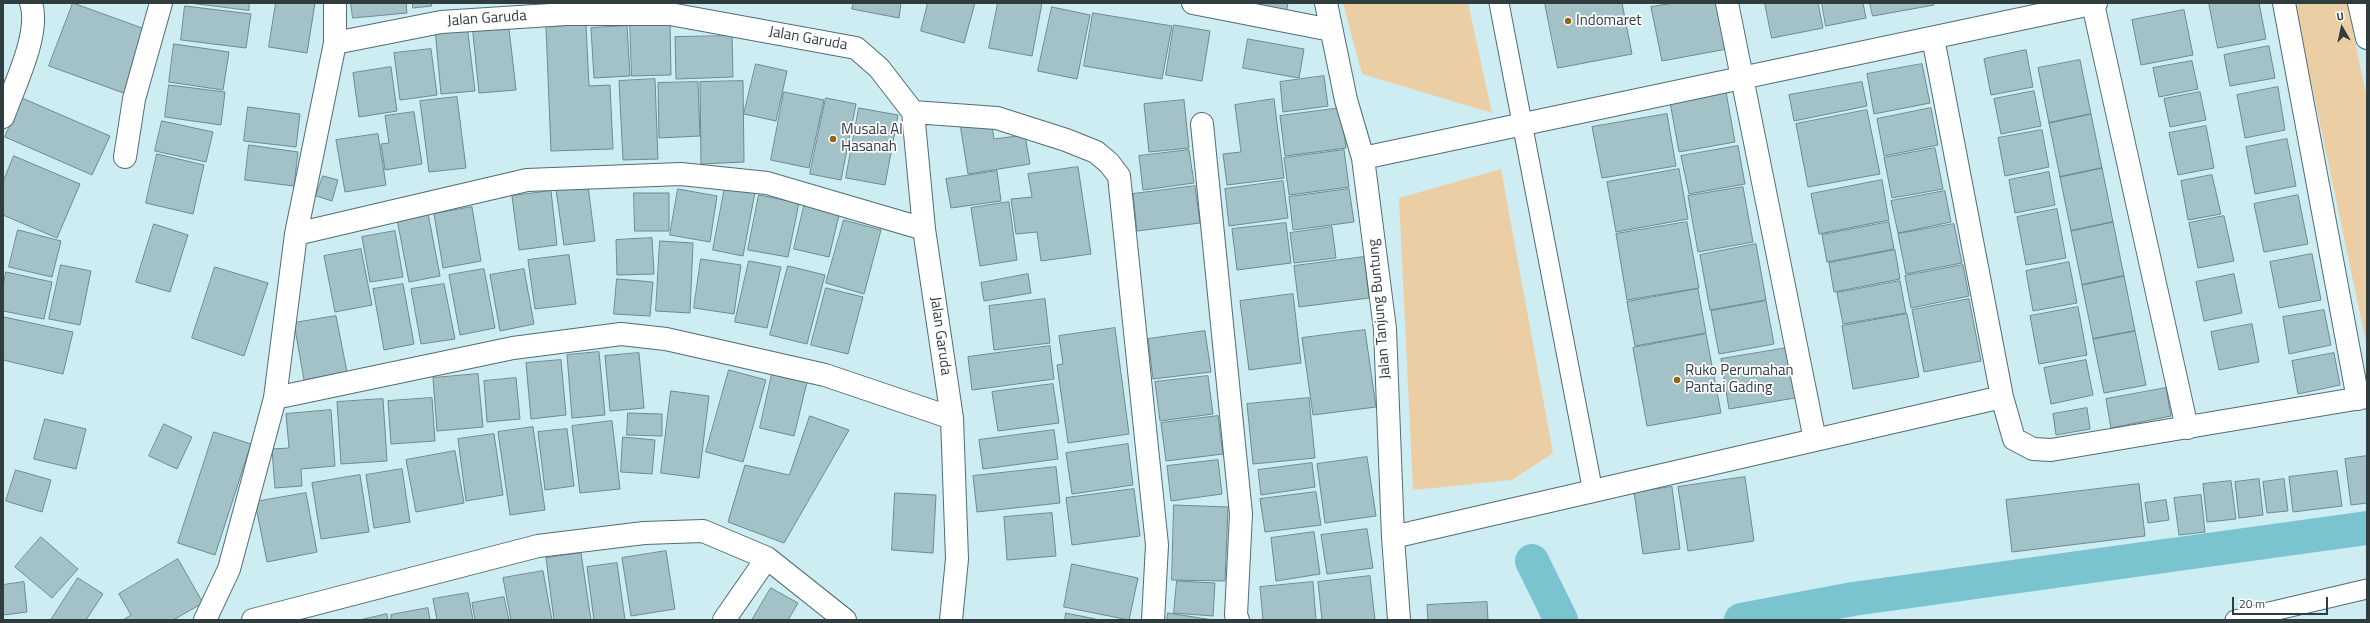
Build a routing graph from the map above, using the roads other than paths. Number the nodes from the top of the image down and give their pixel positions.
1 (31, 3) edge
2 (161, 3) edge
3 (335, 3) edge
4 (1193, 3) edge
5 (1326, 3) edge
6 (1499, 3) edge
7 (1726, 3) edge
8 (2095, 3) edge
9 (2284, 3) edge
10 (2359, 3) edge
11 (1331, 30) junction
12 (1933, 38) junction
13 (2367, 38) edge
14 (335, 43) junction
15 (1742, 78) junction
16 (913, 112) junction
17 (3, 116) edge
18 (1202, 124) dead end
19 (1523, 124) junction
20 (125, 157) dead end
21 (1363, 158) junction
22 (924, 229) junction
23 (296, 234) junction
24 (275, 398) junction
25 (2002, 398) junction
26 (2362, 398) edge
27 (952, 418) junction
28 (2187, 428) junction
29 (1816, 440) junction
30 (1593, 492) junction
31 (1393, 537) junction
32 (767, 558) junction
33 (2367, 589) edge
34 (205, 620) edge
35 (253, 620) edge
36 (724, 620) edge
37 (845, 620) edge
38 (951, 620) edge
39 (1153, 620) edge
40 (1238, 620) edge
41 (1399, 620) edge
42 (2235, 620) edge

1 - 17 street
2 - 20 street
3 - 14 street
4 - 11 street
5 - 11 street, Jalan Tanjung Buntung
6 - 19 lane
7 - 15 street
8 - 12 street
8 - 28 street
9 - 26 street
10 - 13 street
11 - 21 street, Jalan Tanjung Buntung
12 - 15 street
12 - 25 street
14 - 16 street, Jalan Garuda
14 - 23 street
15 - 19 street
15 - 29 street
16 - 22 street, Jalan Garuda
16 - 39 street
18 - 40 street
19 - 21 street
19 - 30 lane
21 - 31 street, Jalan Tanjung Buntung
22 - 23 street
22 - 27 street, Jalan Garuda
23 - 24 street
24 - 27 street
24 - 34 street
25 - 28 street
25 - 29 street
26 - 28 street
27 - 38 street, Jalan Garuda
29 - 30 street
30 - 31 street
31 - 41 street, Jalan Tanjung Buntung
32 - 35 street
32 - 36 street
32 - 37 street
33 - 42 lane

